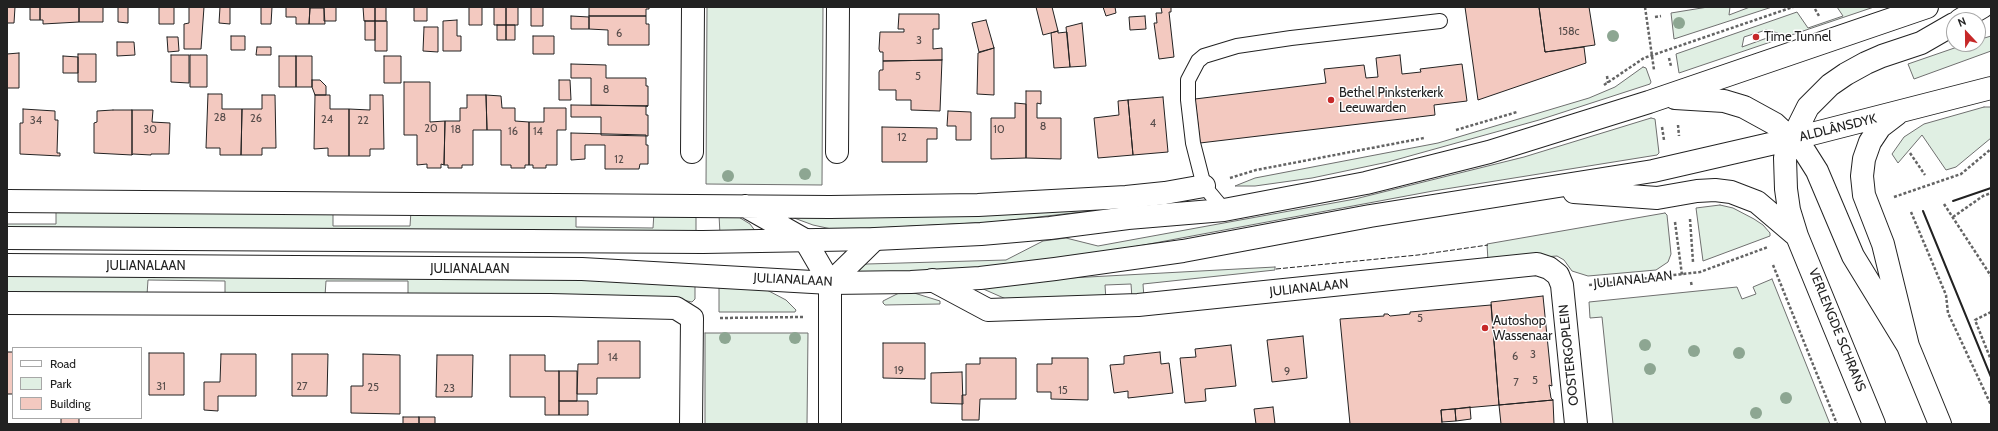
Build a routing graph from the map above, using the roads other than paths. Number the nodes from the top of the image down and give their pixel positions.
1 (694, 7) edge
2 (838, 7) edge
3 (1927, 7) edge
4 (1440, 21) dead end
5 (1946, 29) edge
6 (1991, 88) edge
7 (1658, 99) junction
8 (1898, 113) junction
9 (1792, 139) junction
10 (692, 152) dead end
11 (837, 152) dead end
12 (1204, 186) junction
13 (1537, 190) junction
14 (1165, 193) junction
15 (1657, 198) joint
16 (7, 202) edge
17 (744, 206) junction
18 (1224, 210) junction
19 (1797, 236) junction
20 (7, 238) edge
21 (874, 239) junction
22 (805, 240) junction
23 (7, 265) edge
24 (932, 280) junction
25 (830, 282) junction
26 (1562, 285) joint
27 (7, 303) edge
28 (1908, 346) junction
29 (691, 424) edge
30 (830, 424) edge
31 (1576, 424) edge
32 (1874, 424) edge
33 (1940, 424) edge

1 - 10 main road
2 - 11 main road
3 - 7 main road, JULIANALAAN
4 - 12 lane
5 - 9 main road, ALDLÂNSDYK
6 - 8 main road, ALDLÂNSDYK
7 - 9 main road, JULIANALAAN
7 - 18 main road, JULIANALAAN
8 - 9 main road, ALDLÂNSDYK
8 - 28 main road
9 - 13 main road, JULIANALAAN
9 - 19 main road, VERLENGDE SCHRANS
9 - 28 main road
12 - 14 main road, JULIANALAAN
12 - 18 lane
13 - 15 main road, JULIANALAAN
13 - 24 main road, JULIANALAAN
14 - 17 main road, JULIANALAAN
14 - 18 main road, JULIANALAAN
15 - 19 main road, VERLENGDE SCHRANS
16 - 17 main road, JULIANALAAN
17 - 22 main road, JULIANALAAN
18 - 21 main road, JULIANALAAN
19 - 32 main road, VERLENGDE SCHRANS
20 - 22 main road, JULIANALAAN
21 - 22 main road, JULIANALAAN
21 - 25 main road
22 - 25 main road
23 - 25 main road, JULIANALAAN
24 - 25 main road, JULIANALAAN
24 - 26 main road, JULIANALAAN
25 - 30 main road
26 - 31 main road, OOSTERGOPLEIN
27 - 29 main road
28 - 33 main road

